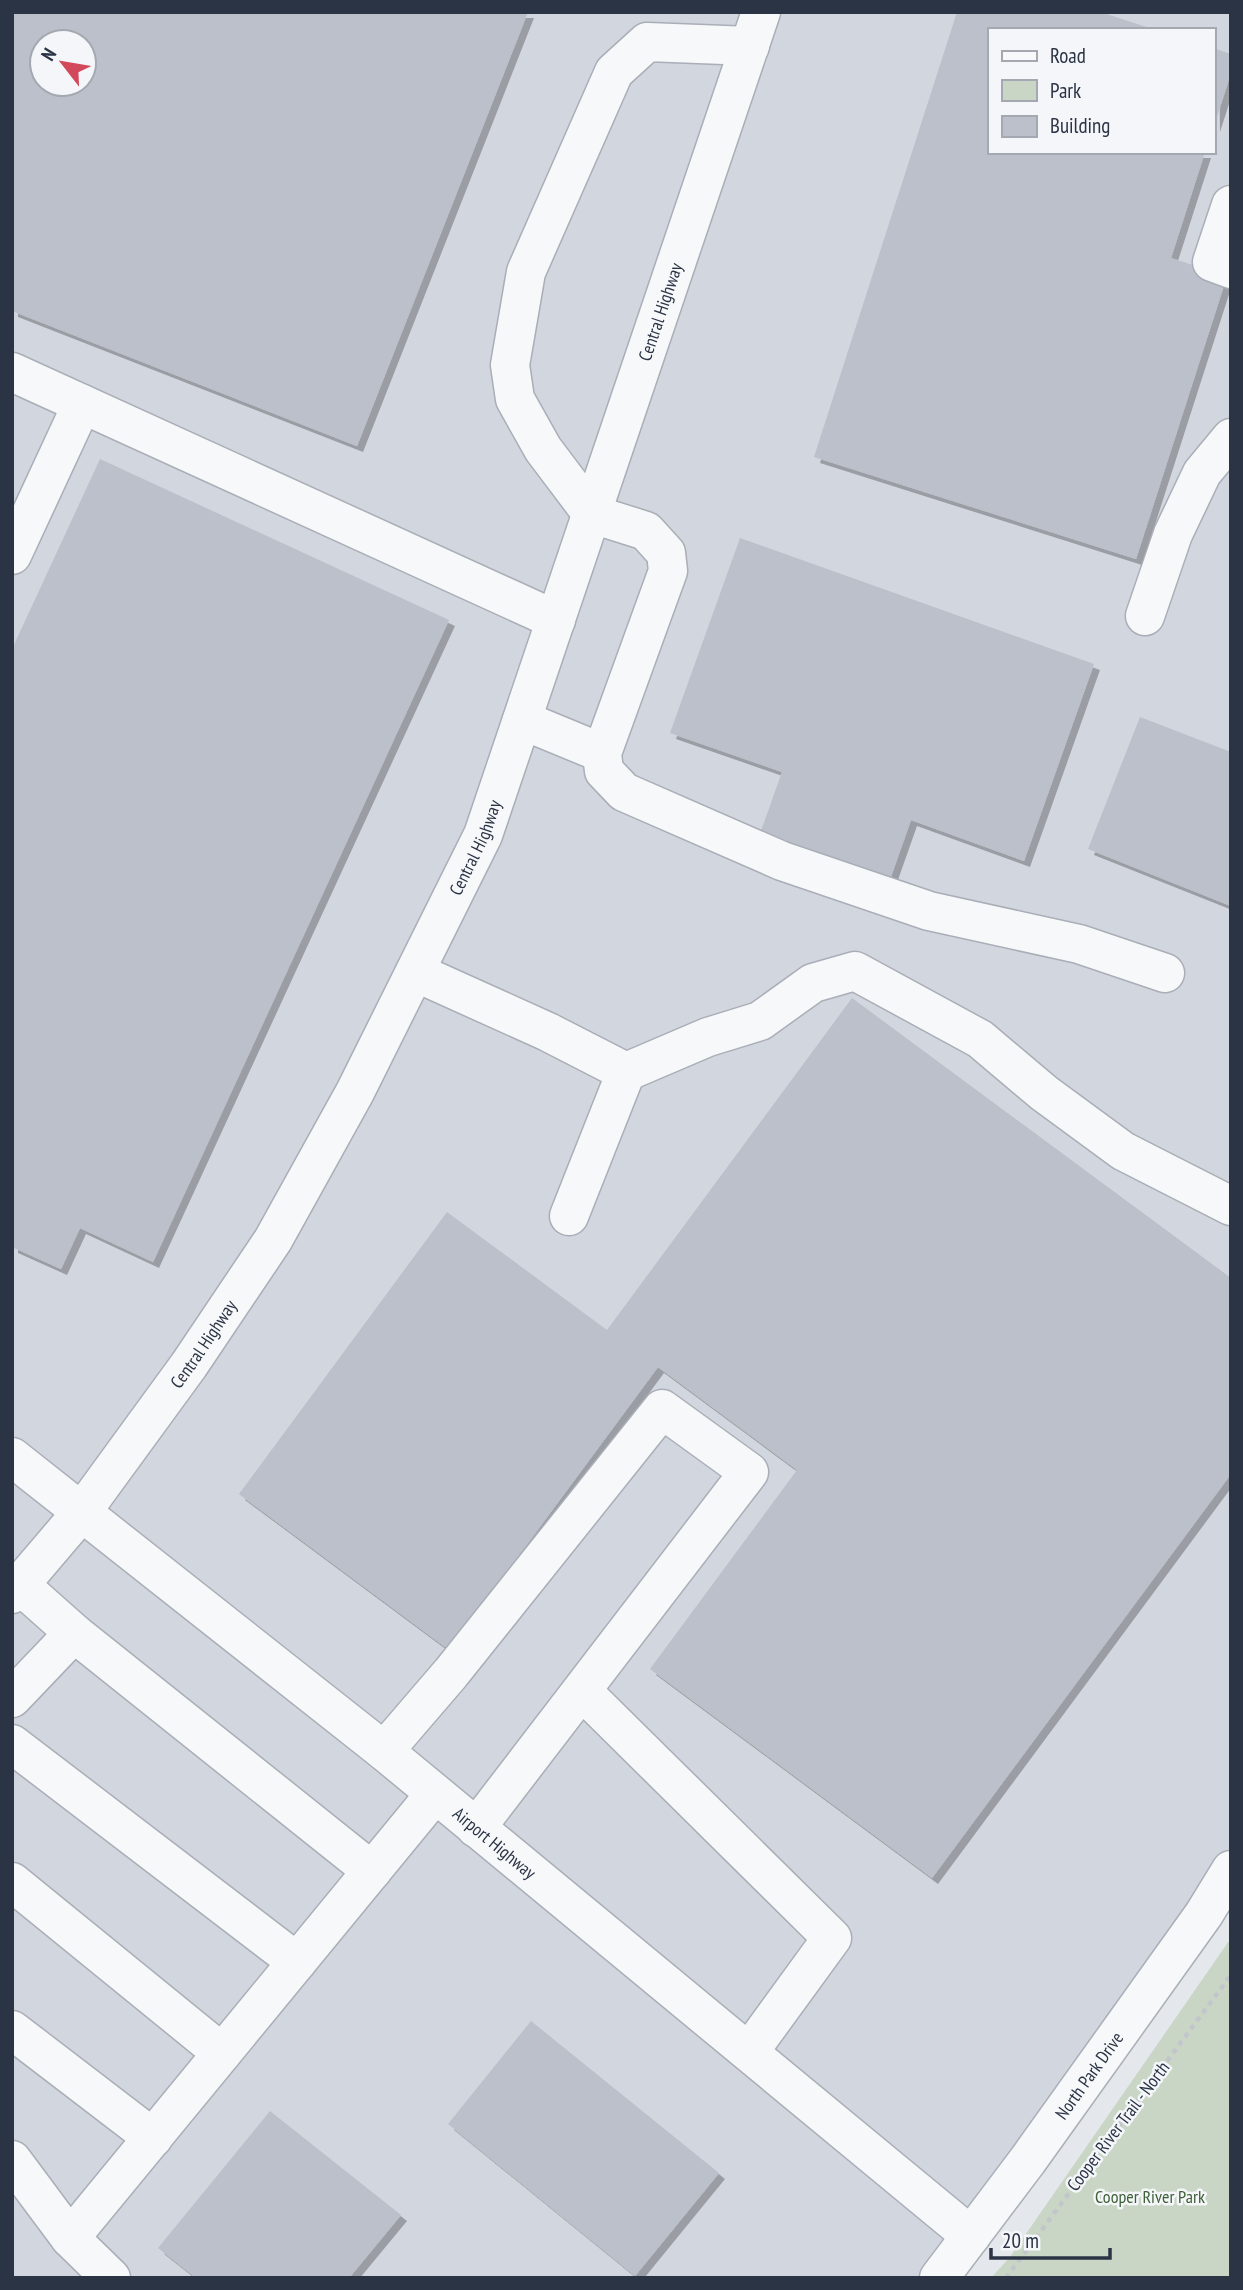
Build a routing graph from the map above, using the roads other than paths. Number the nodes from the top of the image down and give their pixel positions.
1 (755, 29) edge
2 (1231, 205) edge
3 (1231, 269) edge
4 (14, 378) edge
5 (82, 404) junction
6 (1231, 439) edge
7 (592, 514) junction
8 (12, 555) edge
9 (1144, 616) dead end
10 (556, 620) junction
11 (522, 720) junction
12 (602, 753) junction
13 (415, 972) junction
14 (1165, 973) dead end
15 (626, 1072) junction
16 (1231, 1206) edge
17 (569, 1216) dead end
18 (12, 1457) edge
19 (81, 1513) junction
20 (16, 1590) edge
21 (74, 1633) junction
22 (582, 1691) junction
23 (12, 1699) edge
24 (12, 1744) edge
25 (384, 1751) junction
26 (435, 1794) junction
27 (477, 1828) junction
28 (1231, 1870) edge
29 (372, 1871) junction
30 (12, 1882) edge
31 (297, 1962) junction
32 (12, 2030) edge
33 (749, 2052) junction
34 (222, 2053) junction
35 (153, 2138) junction
36 (12, 2160) edge
37 (971, 2236) junction
38 (70, 2238) junction
39 (111, 2278) edge
40 (939, 2278) edge

1 - 7 street, Central Highway
1 - 7 street
2 - 3 street
4 - 5 street
5 - 8 street
5 - 10 street
6 - 9 street
7 - 10 street, Central Highway
7 - 12 street
10 - 11 street, Central Highway
11 - 12 street
11 - 13 street, Central Highway
12 - 14 street
13 - 15 street
13 - 19 street, Central Highway
15 - 16 street
15 - 17 street
18 - 19 street, Airport Highway
19 - 20 street, Central Highway
19 - 25 street, Airport Highway
20 - 21 street
21 - 23 street
21 - 29 street
22 - 25 street
22 - 27 street
22 - 33 street
24 - 31 street
25 - 26 street, Airport Highway
26 - 27 street, Airport Highway
26 - 29 street
27 - 33 street, Airport Highway
28 - 37 street, North Park Drive
29 - 31 street
30 - 34 street
31 - 34 street
32 - 35 street
33 - 37 street, Airport Highway
34 - 35 street
35 - 38 street
36 - 38 street
37 - 40 street, North Park Drive
38 - 39 street

